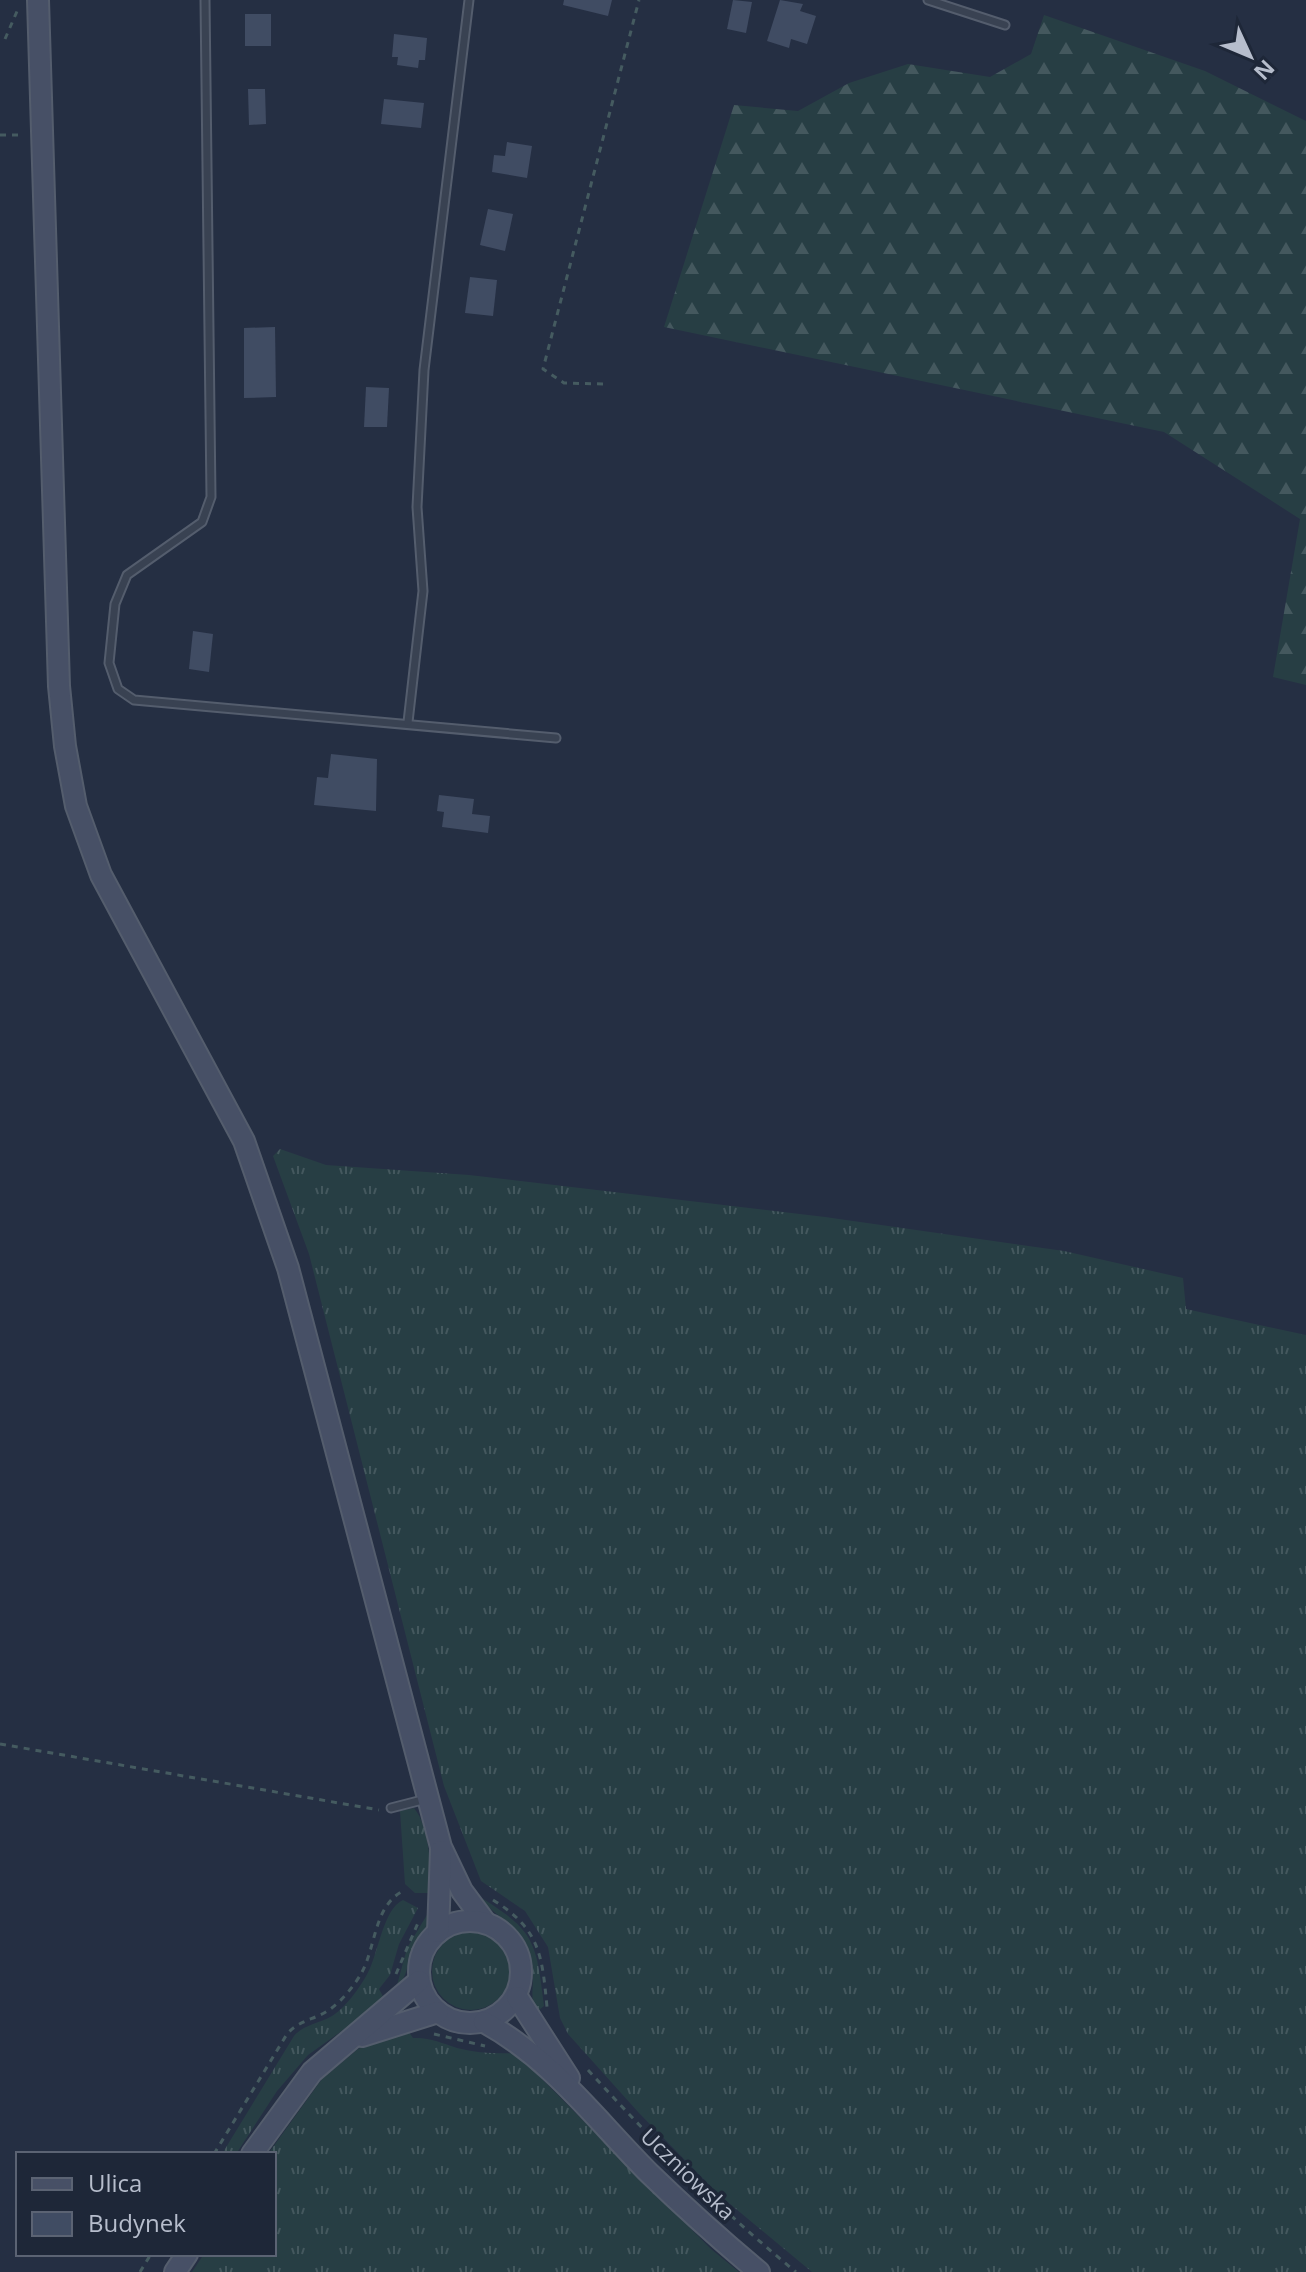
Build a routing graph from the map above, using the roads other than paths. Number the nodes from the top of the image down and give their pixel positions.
1 (38, 0) edge
2 (205, 0) edge
3 (469, 0) edge
4 (928, 0) edge
5 (1005, 25) dead end
6 (408, 722) junction
7 (556, 738) dead end
8 (426, 1799) junction
9 (391, 1808) road end
10 (441, 1847) junction
11 (485, 1922) junction
12 (438, 1932) junction
13 (419, 1981) junction
14 (517, 1997) junction
15 (438, 2012) junction
16 (484, 2022) junction
17 (343, 2043) junction
18 (588, 2105) junction
19 (253, 2152) edge
20 (759, 2272) edge

1 - 8 main road
2 - 6 lane
3 - 6 lane
4 - 5 lane
6 - 7 lane
8 - 9 lane
8 - 10 main road
10 - 11 main road
10 - 12 main road
11 - 12 main road
11 - 14 main road
12 - 13 main road
13 - 15 main road
13 - 17 main road
14 - 16 main road
14 - 18 main road, Uczniowska
15 - 16 main road
15 - 17 main road
16 - 18 main road, Uczniowska
17 - 19 main road
18 - 20 main road, Uczniowska

